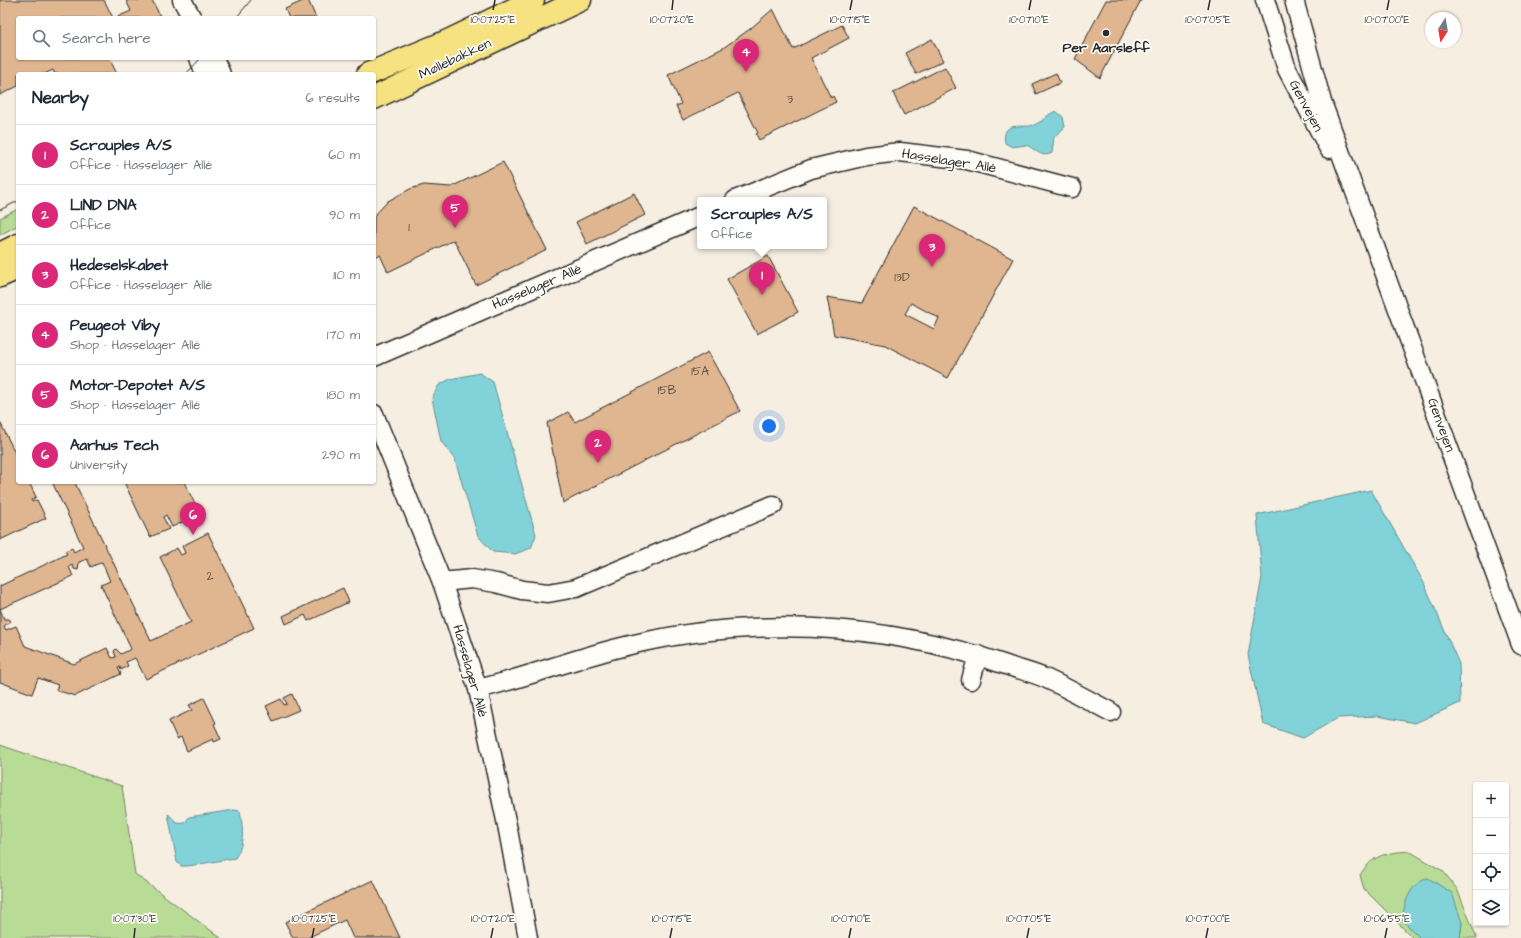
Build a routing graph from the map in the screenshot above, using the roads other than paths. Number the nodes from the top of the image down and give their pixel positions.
1 (533, 0) edge
2 (580, 0) edge
3 (1265, 0) edge
4 (1284, 0) edge
5 (1294, 0) edge
6 (200, 60) edge
7 (215, 60) edge
8 (204, 72) edge
9 (220, 72) edge
10 (373, 72) edge
11 (376, 97) edge
12 (1322, 102) junction
13 (1072, 188) dead end
14 (742, 197) edge
15 (1359, 206) junction
16 (697, 217) edge
17 (16, 246) edge
18 (0, 254) edge
19 (16, 269) edge
20 (0, 276) edge
21 (376, 356) edge
22 (376, 419) edge
23 (773, 505) dead end
24 (442, 582) junction
25 (1521, 645) edge
26 (978, 655) junction
27 (971, 680) dead end
28 (478, 689) junction
29 (1111, 712) dead end
30 (528, 938) edge

1 - 10 main road, Møllebakken
2 - 11 main road, Møllebakken
3 - 15 street, Genvejen
4 - 12 street
5 - 12 street, Genvejen
6 - 8 street
7 - 9 street
12 - 15 street, Genvejen
13 - 14 street, Hasselager Allé
15 - 25 street, Genvejen
16 - 21 street, Hasselager Allé
17 - 18 main road
19 - 20 main road
22 - 24 street, Hasselager Allé
23 - 24 street
24 - 28 street, Hasselager Allé
26 - 27 street
26 - 28 street
26 - 29 street
28 - 30 street, Hasselager Allé

